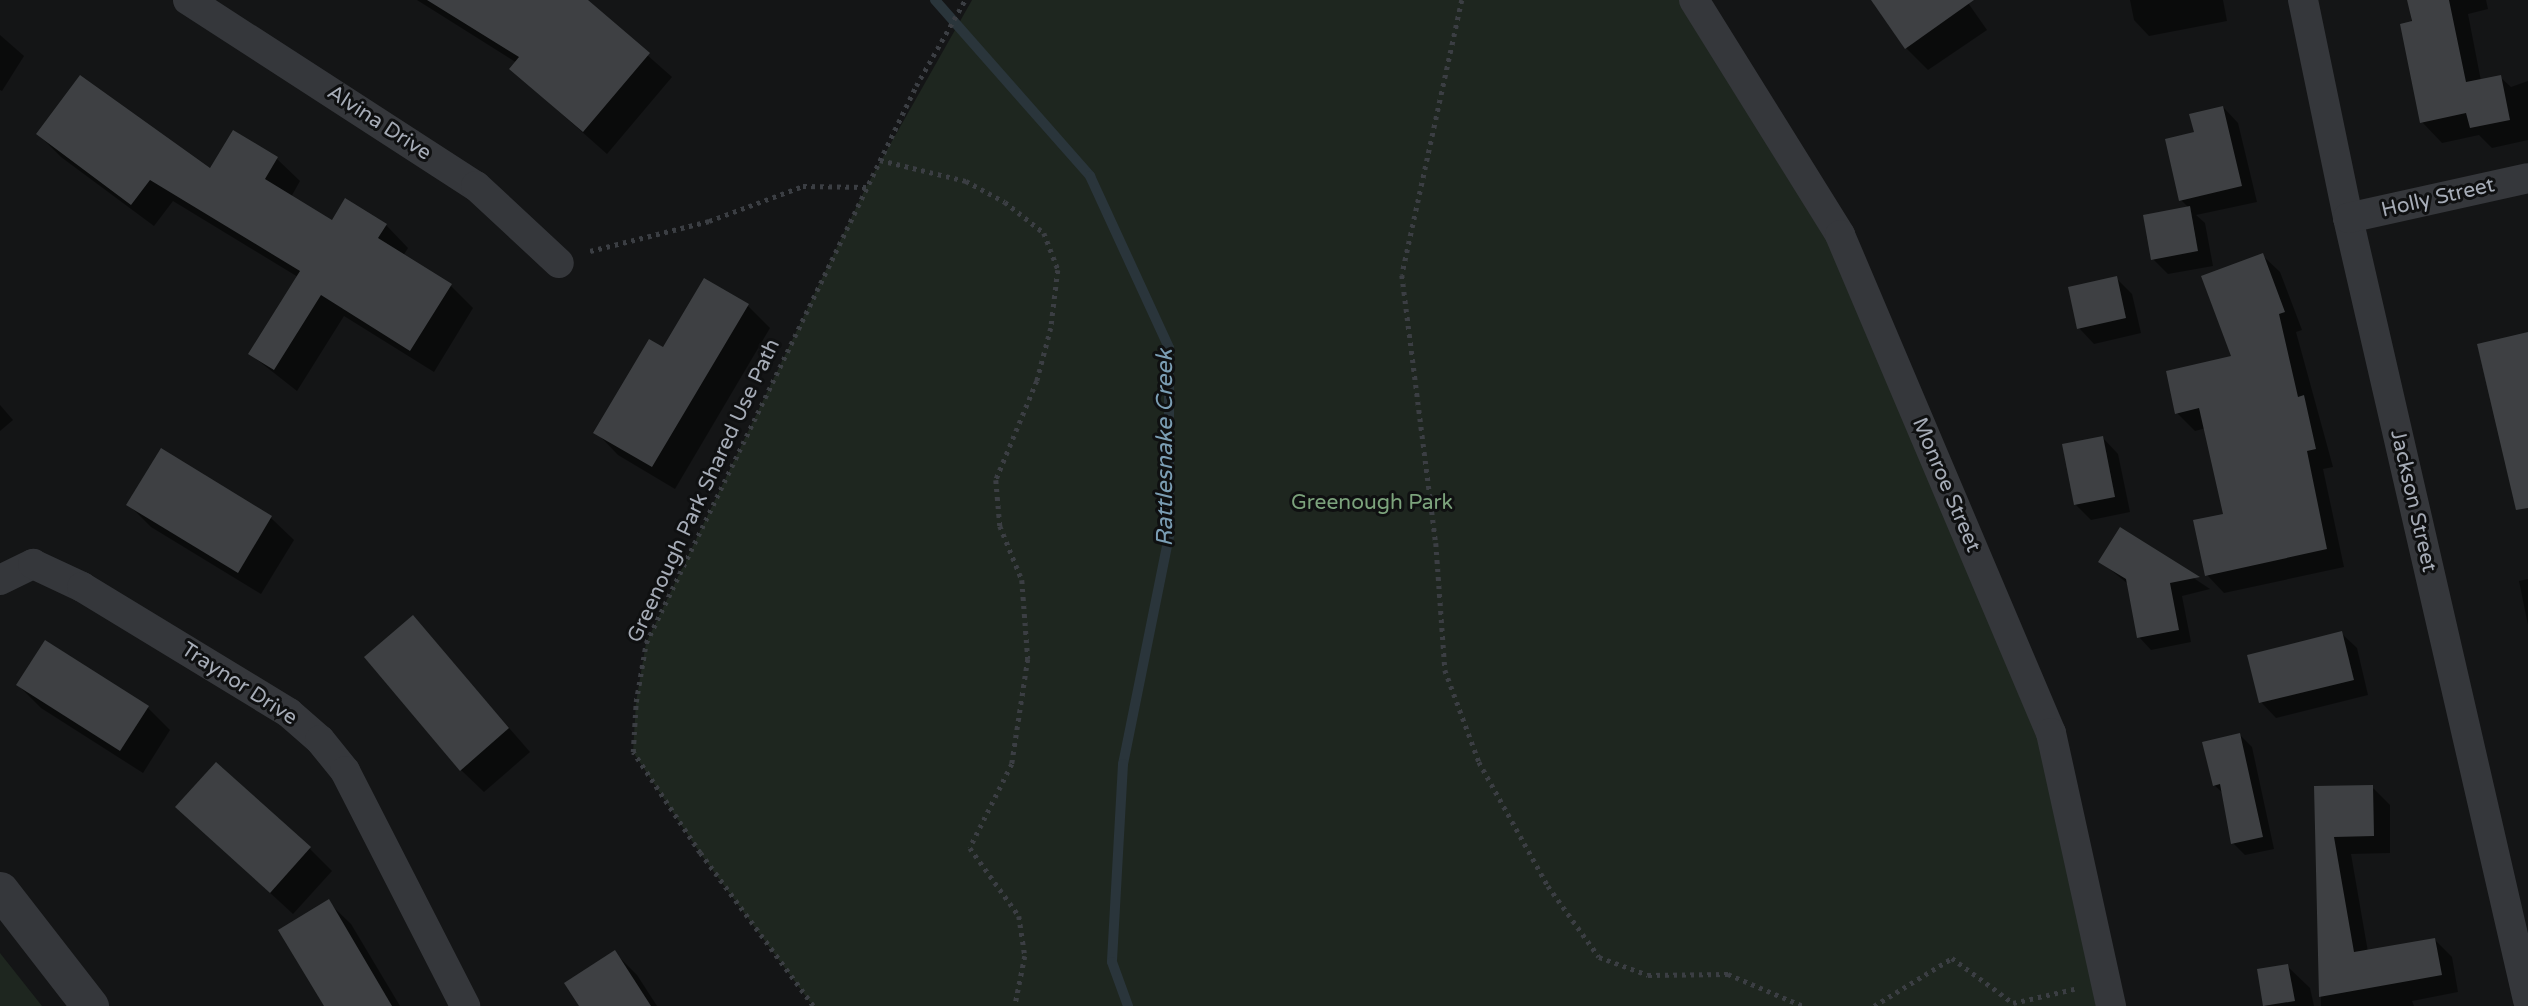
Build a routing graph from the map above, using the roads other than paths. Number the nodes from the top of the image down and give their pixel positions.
1 (188, 0) edge
2 (1693, 0) edge
3 (2303, 0) edge
4 (2528, 178) edge
5 (2348, 218) junction
6 (559, 262) road end
7 (0, 580) edge
8 (0, 890) edge
9 (2108, 994) edge
10 (2528, 1000) edge
11 (90, 1006) edge
12 (465, 1006) edge

1 - 6 street, Alvina Drive
2 - 9 street, Monroe Street
3 - 5 street, Jackson Street
4 - 5 street, Holly Street
5 - 10 street, Jackson Street
7 - 12 street, Traynor Drive
8 - 11 street

